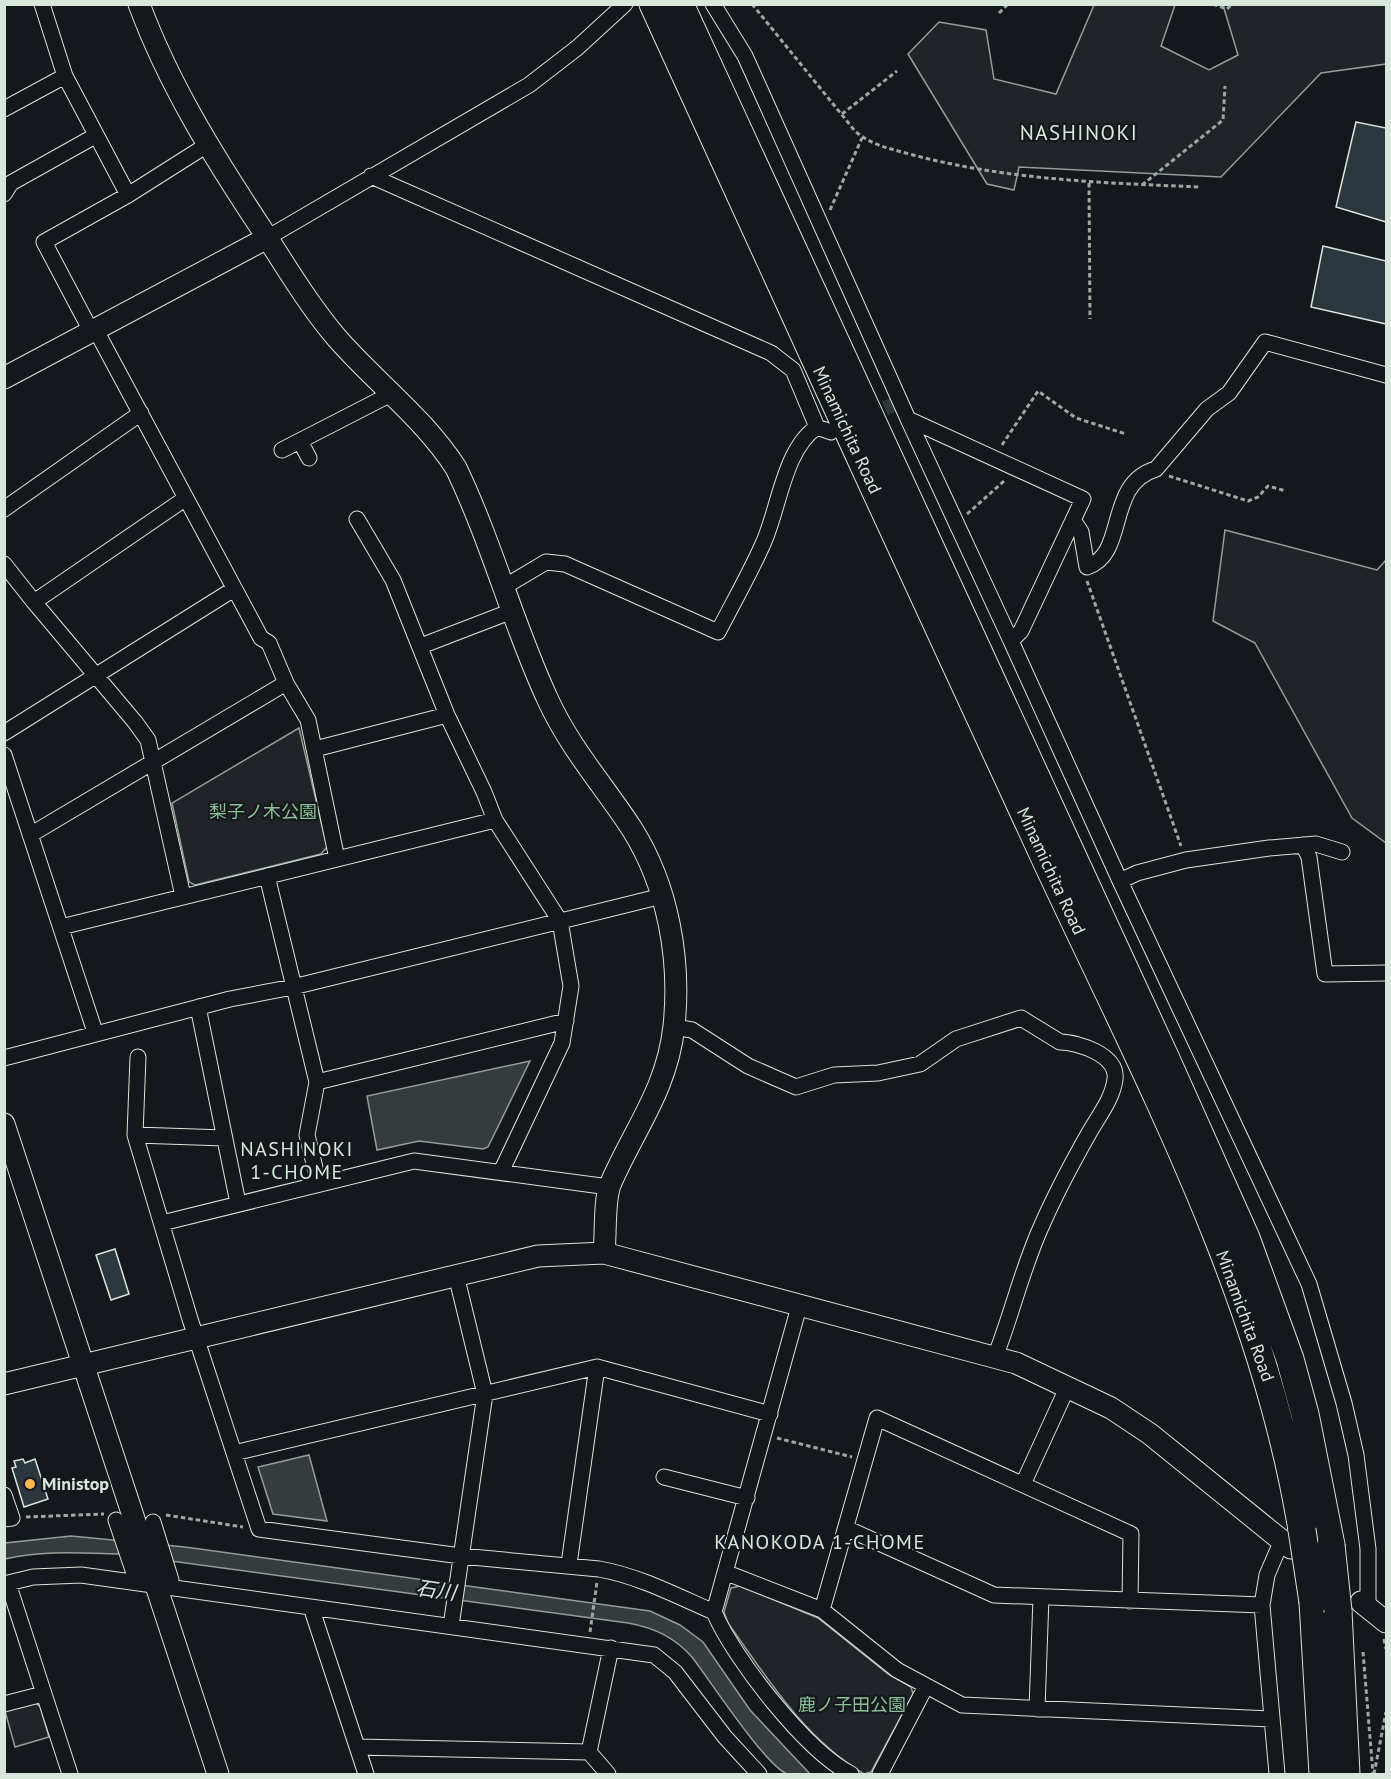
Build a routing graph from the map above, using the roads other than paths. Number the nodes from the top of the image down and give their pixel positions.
1 (42, 4) edge
2 (139, 4) edge
3 (625, 4) edge
4 (653, 4) edge
5 (680, 4) edge
6 (713, 4) edge
7 (65, 76) junction
8 (4, 109) edge
9 (95, 136) junction
10 (207, 145) junction
11 (371, 176) junction
12 (4, 194) edge
13 (128, 195) junction
14 (267, 238) junction
15 (91, 331) junction
16 (1386, 375) edge
17 (4, 378) edge
18 (391, 394) junction
19 (141, 414) junction
20 (908, 419) junction
21 (300, 441) junction
22 (282, 450) dead end
23 (309, 458) dead end
24 (186, 498) junction
25 (4, 508) edge
26 (357, 519) dead end
27 (1073, 520) junction
28 (4, 564) edge
29 (504, 587) junction
30 (234, 589) junction
31 (34, 602) junction
32 (512, 611) junction
33 (1011, 641) junction
34 (421, 646) junction
35 (95, 676) junction
36 (286, 683) junction
37 (447, 715) junction
38 (4, 733) edge
39 (315, 749) junction
40 (4, 754) edge
41 (154, 760) junction
42 (495, 820) junction
43 (30, 835) junction
44 (1303, 845) junction
45 (1342, 852) dead end
46 (337, 859) junction
47 (267, 876) junction
48 (1120, 881) junction
49 (183, 896) junction
50 (662, 896) junction
51 (560, 921) junction
52 (61, 927) junction
53 (1386, 973) edge
54 (293, 987) junction
55 (198, 1007) junction
56 (566, 1021) junction
57 (674, 1027) junction
58 (95, 1032) junction
59 (4, 1058) edge
60 (138, 1058) dead end
61 (317, 1082) junction
62 (4, 1124) edge
63 (135, 1135) junction
64 (225, 1138) junction
65 (501, 1172) junction
66 (319, 1184) junction
67 (609, 1187) junction
68 (238, 1203) junction
69 (162, 1223) junction
70 (604, 1253) junction
71 (456, 1275) junction
72 (800, 1303) junction
73 (196, 1338) junction
74 (995, 1357) junction
75 (84, 1365) junction
76 (597, 1367) junction
77 (4, 1384) edge
78 (1068, 1386) junction
79 (485, 1394) junction
80 (770, 1414) junction
81 (234, 1453) junction
82 (664, 1477) dead end
83 (1023, 1484) junction
84 (4, 1495) edge
85 (747, 1497) junction
86 (8, 1519) edge
87 (136, 1519) junction
88 (846, 1528) junction
89 (1291, 1539) junction
90 (460, 1560) junction
91 (569, 1564) junction
92 (727, 1573) junction
93 (135, 1576) dead end
94 (6, 1584) edge
95 (164, 1584) junction
96 (1041, 1597) junction
97 (1130, 1601) junction
98 (1262, 1605) junction
99 (311, 1607) junction
100 (1356, 1607) junction
101 (822, 1610) junction
102 (714, 1612) junction
103 (1386, 1622) edge
104 (451, 1626) junction
105 (611, 1648) junction
106 (926, 1686) junction
107 (43, 1694) junction
108 (4, 1704) edge
109 (1037, 1709) junction
110 (1271, 1719) junction
111 (357, 1747) junction
112 (589, 1752) junction
113 (70, 1774) edge
114 (218, 1774) edge
115 (366, 1774) edge
116 (608, 1774) edge
117 (759, 1774) edge
118 (851, 1774) edge
119 (880, 1774) edge
120 (1276, 1774) edge
121 (1323, 1774) edge
122 (1346, 1774) edge

1 - 7 street
2 - 10 street
3 - 11 street
4 - 89 highway, Minamichita Road
5 - 100 highway, Minamichita Road, bridge
6 - 20 street
7 - 8 street
7 - 9 street
9 - 12 street
9 - 13 street
10 - 13 street
10 - 14 street
11 - 14 street
11 - 29 street
13 - 15 street
14 - 15 street
14 - 18 street
15 - 17 street
15 - 19 street
16 - 27 street
18 - 21 street
18 - 29 street
19 - 24 street
19 - 25 street
20 - 27 street
20 - 33 street
21 - 22 street
21 - 23 street
24 - 30 street
24 - 31 street
26 - 34 street
27 - 33 street
28 - 31 street
29 - 32 street
30 - 35 street
30 - 36 street
31 - 35 street
32 - 34 street
32 - 50 street
33 - 48 street
34 - 37 street
35 - 38 street
35 - 41 street
36 - 39 street
36 - 41 street
37 - 39 street
37 - 42 street
39 - 46 street
40 - 43 street
41 - 43 street
41 - 49 street
42 - 46 street
42 - 51 street
43 - 52 street
44 - 45 street
44 - 48 street
44 - 53 street
46 - 47 street
47 - 49 street
47 - 54 street
48 - 100 street
49 - 52 street
50 - 51 street
50 - 57 street
51 - 54 street
51 - 56 street
52 - 58 street
54 - 55 street
54 - 61 street
55 - 58 street
55 - 64 street
56 - 61 street
56 - 65 street
57 - 67 street
57 - 74 street
58 - 59 street
60 - 63 street
61 - 66 street
62 - 75 street
63 - 64 street
63 - 69 street
64 - 68 street
65 - 66 street
65 - 67 street
66 - 68 street
67 - 70 street
68 - 69 street
69 - 73 street
70 - 71 street
70 - 72 street
71 - 73 street
71 - 79 street
72 - 74 street
72 - 80 street
73 - 75 street
73 - 81 street
74 - 78 street
75 - 77 street
75 - 87 street
76 - 79 street
76 - 80 street
76 - 91 street
78 - 83 street
78 - 89 street
79 - 81 street
79 - 90 street
80 - 85 street
81 - 90 street
82 - 85 street
83 - 88 street
83 - 97 street
84 - 86 street
85 - 92 street
87 - 93 street
87 - 95 street
88 - 96 street
88 - 101 street
89 - 98 street
89 - 121 highway, Minamichita Road, bridge
90 - 91 street
90 - 104 street
91 - 102 street
92 - 101 street
92 - 102 street
94 - 95 street
94 - 107 street
95 - 99 street
95 - 114 street
96 - 97 street
96 - 109 street
97 - 98 street
98 - 110 street
99 - 104 street
99 - 111 street
100 - 103 street
100 - 122 highway, Minamichita Road
101 - 106 street
102 - 118 street
104 - 105 street
105 - 112 street
105 - 117 street
106 - 109 street
106 - 119 street
107 - 108 street
107 - 113 street
109 - 110 street
110 - 120 street
111 - 112 street
111 - 115 street
112 - 116 street

